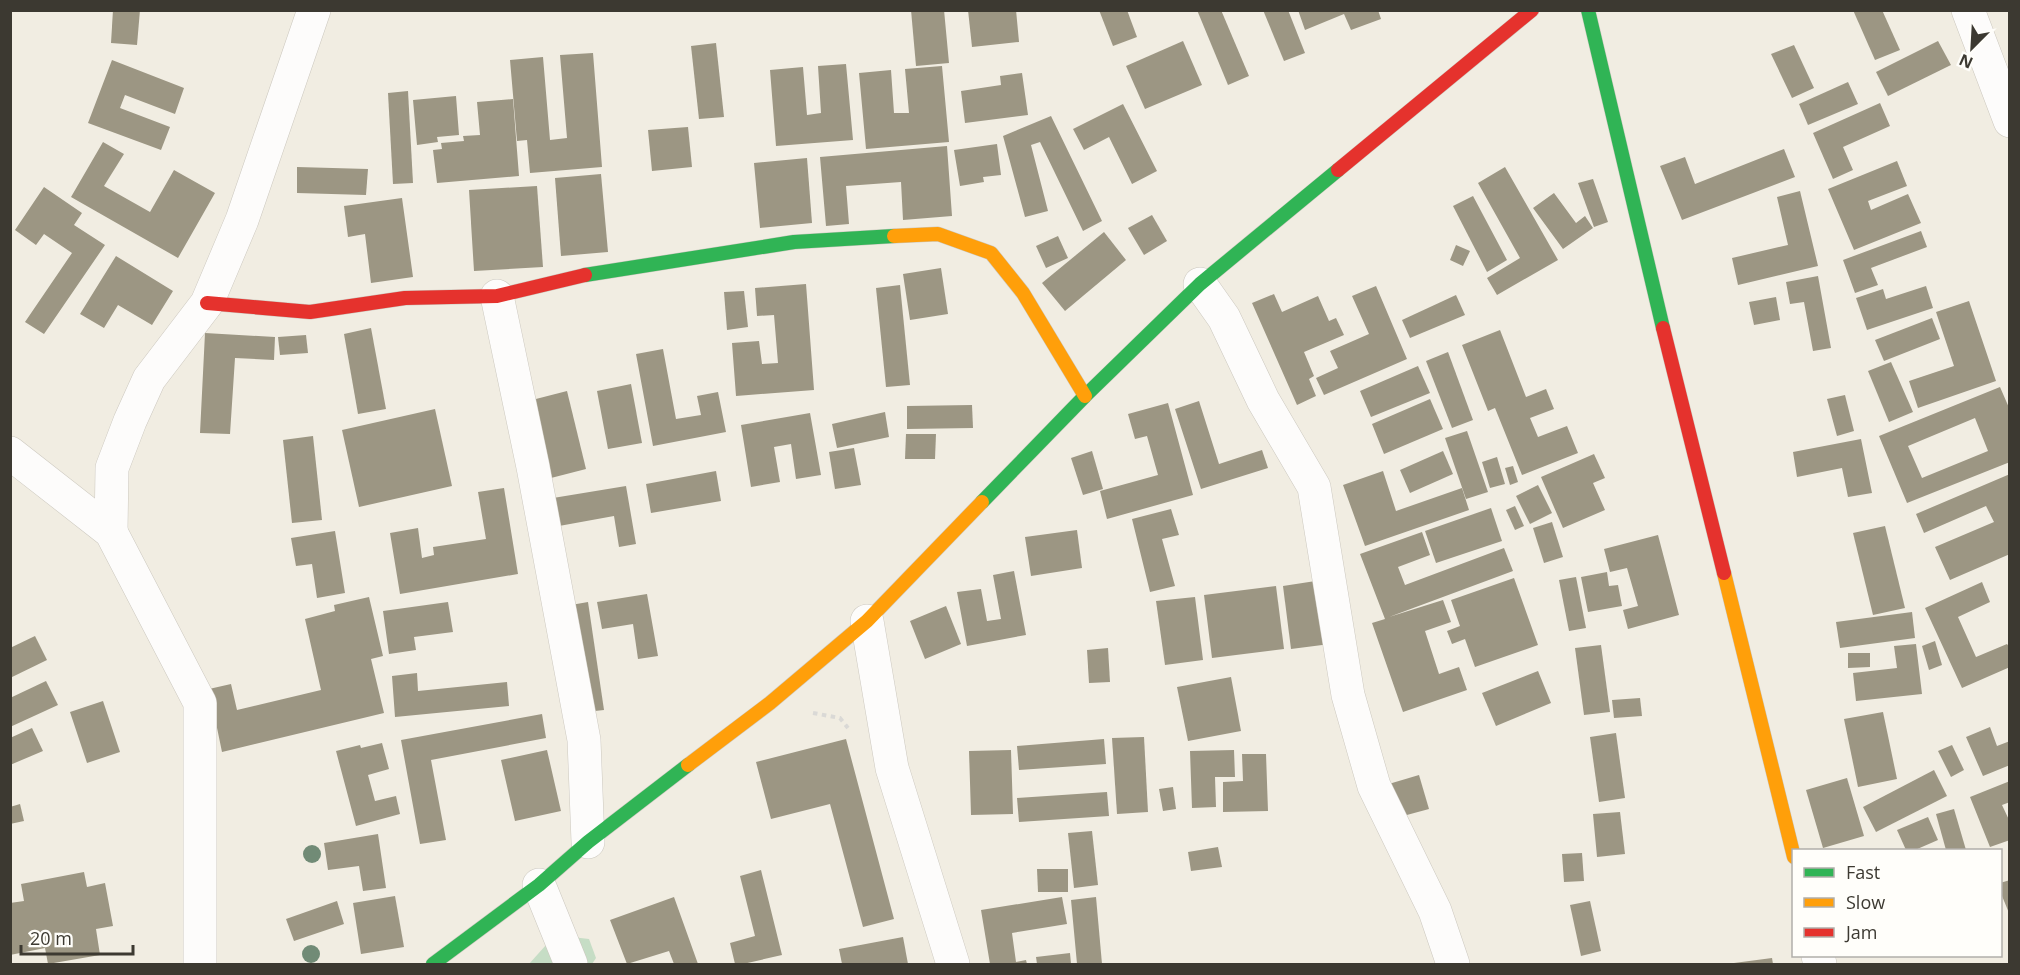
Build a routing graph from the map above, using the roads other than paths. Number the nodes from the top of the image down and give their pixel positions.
1 (314, 10) edge
2 (1532, 10) edge
3 (1588, 10) edge
4 (1968, 10) edge
5 (2010, 121) edge
6 (1200, 284) junction
7 (497, 296) junction
8 (207, 303) junction
9 (1085, 396) junction
10 (10, 453) edge
11 (111, 532) junction
12 (867, 621) junction
13 (588, 842) junction
14 (1792, 849) edge
15 (539, 885) junction
16 (200, 964) edge
17 (433, 964) edge
18 (571, 964) edge
19 (953, 964) edge
20 (1453, 964) edge

1 - 8 street
2 - 6 street
3 - 14 street
4 - 5 street
6 - 9 street
6 - 20 street
7 - 8 street
7 - 9 street
7 - 13 street
8 - 11 street
9 - 12 street
10 - 11 street
11 - 16 street
12 - 13 street
12 - 19 street
13 - 15 street
15 - 17 street
15 - 18 street

